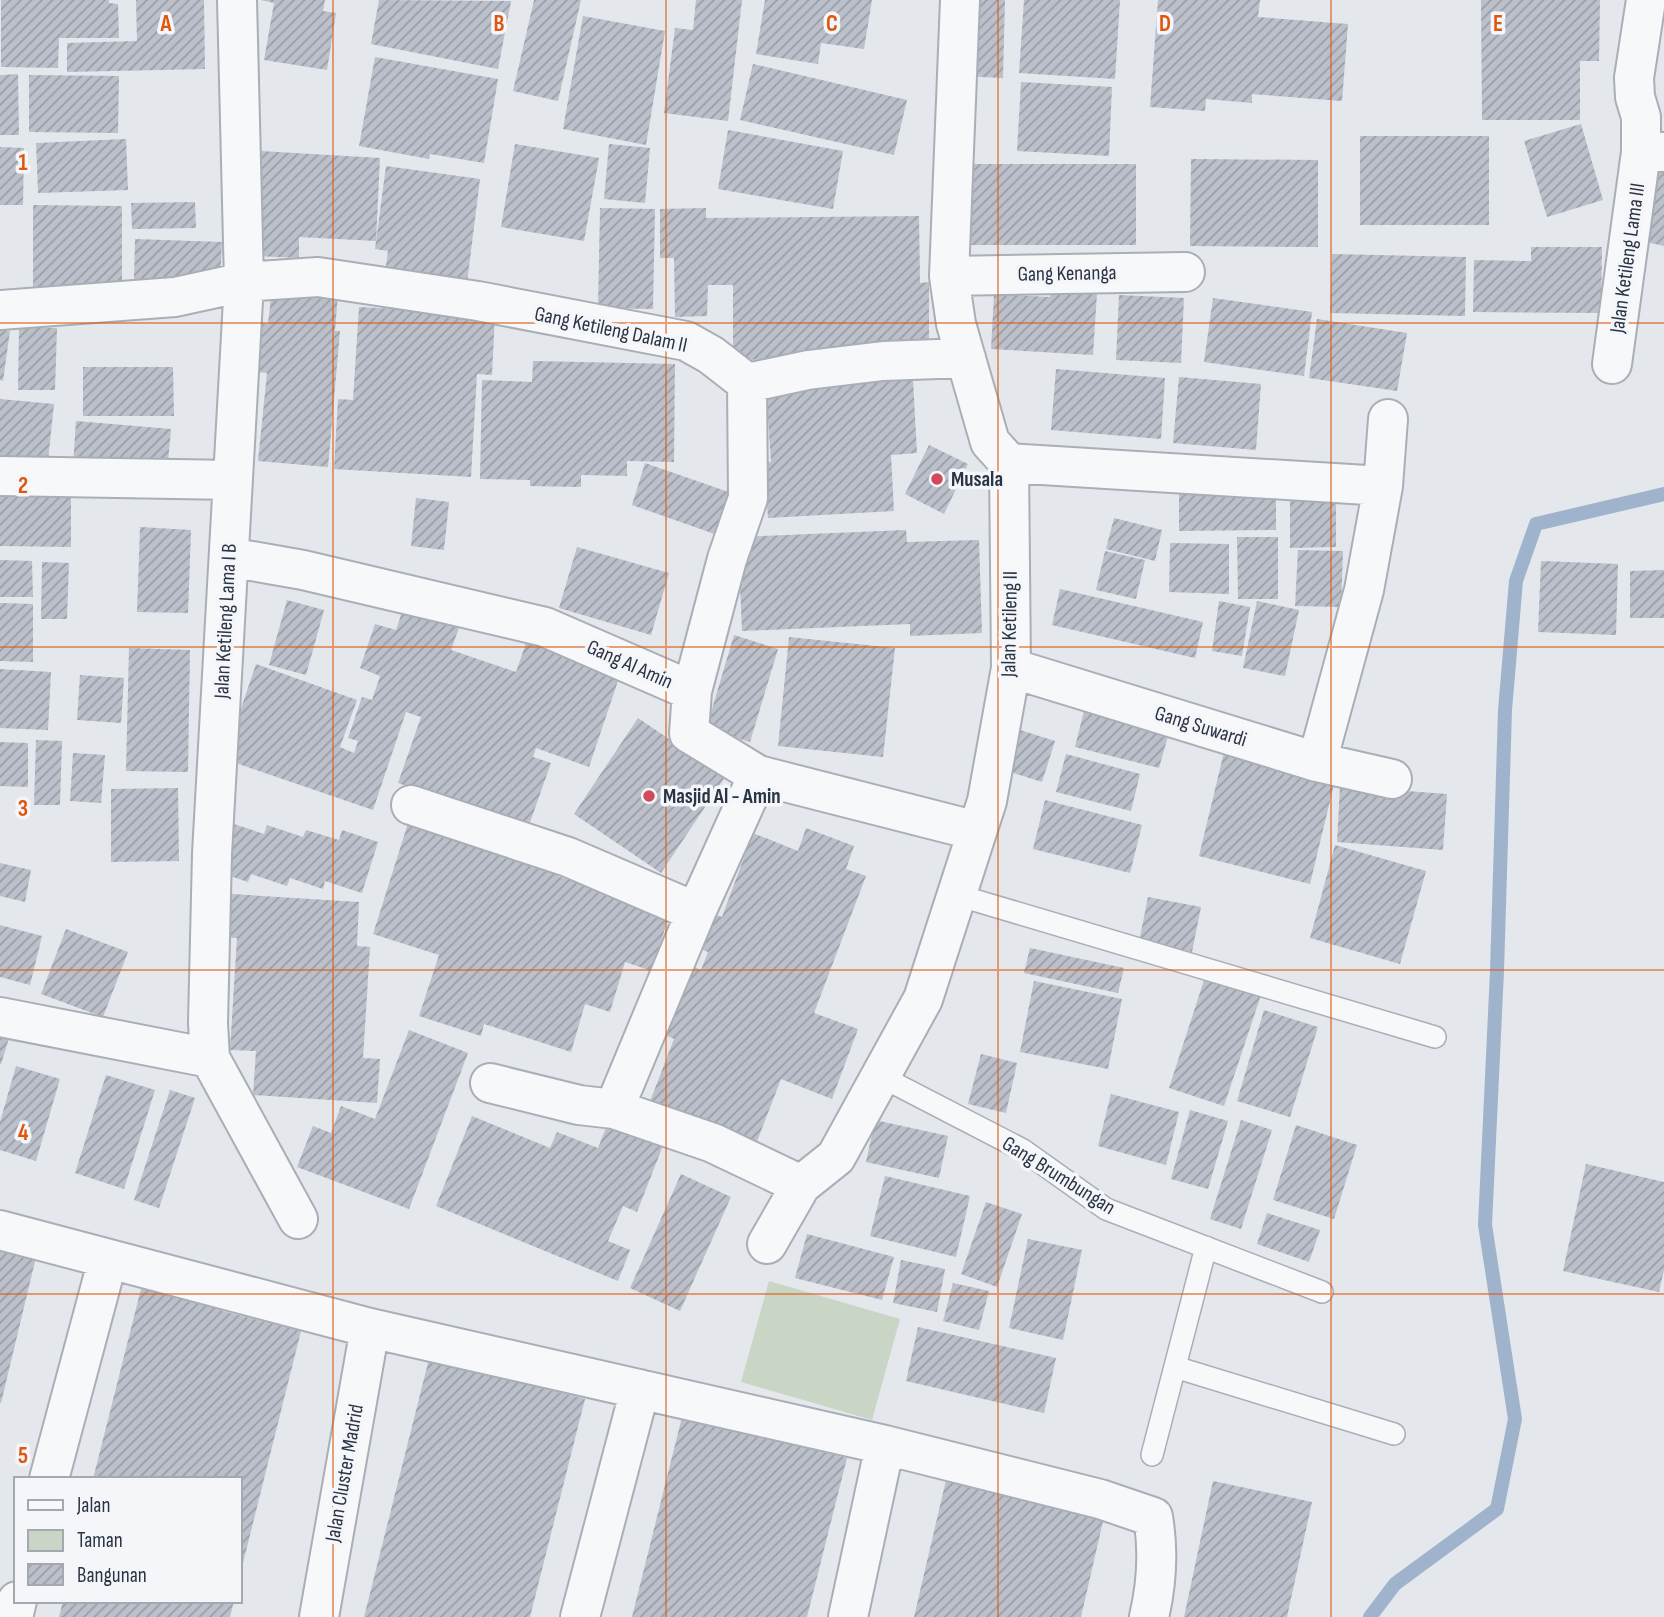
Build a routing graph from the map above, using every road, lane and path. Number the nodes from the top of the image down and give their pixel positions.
1 (237, 0) edge
2 (960, 0) edge
3 (1646, 0) edge
4 (1653, 152) edge
5 (1185, 272) dead end
6 (949, 276) junction
7 (244, 282) junction
8 (0, 310) edge
9 (966, 358) junction
10 (1612, 364) dead end
11 (747, 383) junction
12 (1388, 419) dead end
13 (1009, 463) junction
14 (0, 476) edge
15 (233, 480) junction
16 (1383, 486) junction
17 (229, 557) junction
18 (1011, 668) junction
19 (692, 691) junction
20 (1317, 762) junction
21 (758, 775) junction
22 (1392, 779) dead end
23 (411, 805) dead end
24 (977, 831) junction
25 (957, 895) junction
26 (696, 912) junction
27 (0, 1017) edge
28 (1435, 1037) dead end
29 (210, 1058) junction
30 (880, 1076) junction
31 (490, 1083) dead end
32 (614, 1109) junction
33 (802, 1185) junction
34 (298, 1219) dead end
35 (0, 1230) edge
36 (767, 1244) dead end
37 (1206, 1247) junction
38 (108, 1259) junction
39 (1322, 1292) dead end
40 (370, 1328) junction
41 (1175, 1367) junction
42 (640, 1389) junction
43 (1394, 1434) dead end
44 (885, 1445) junction
45 (1152, 1455) dead end
46 (50, 1477) edge
47 (319, 1617) edge
48 (580, 1617) edge
49 (848, 1617) edge
50 (1149, 1617) edge

1 - 7 street, Jalan Ketileng Lama I B
2 - 6 street
3 - 4 street, Jalan Ketileng Lama III
4 - 10 street, Jalan Ketileng Lama III
5 - 6 street, Gang Kenanga
6 - 9 street
7 - 8 street, Gang Ketileng Dalam II
7 - 11 street, Gang Ketileng Dalam II
7 - 15 street, Jalan Ketileng Lama I B
9 - 11 street
9 - 13 street
11 - 19 street
12 - 16 street
13 - 16 street
13 - 18 street, Jalan Ketileng II
14 - 15 street
15 - 17 street, Jalan Ketileng Lama I B
16 - 20 street
17 - 19 street, Gang Al Amin
17 - 29 street, Jalan Ketileng Lama I B
18 - 20 street, Gang Suwardi
18 - 24 street, Jalan Ketileng II
19 - 21 street, Gang Al Amin
20 - 22 street, Gang Suwardi
21 - 24 street, Gang Al Amin
21 - 26 street
23 - 26 street
24 - 25 street, Jalan Ketileng II
25 - 28 lane
25 - 30 street, Jalan Ketileng II
26 - 32 street
27 - 29 street
29 - 34 street, Jalan Ketileng Lama I B
30 - 33 street, Jalan Ketileng II
30 - 37 lane, Gang Brumbungan
31 - 32 street
32 - 33 street
33 - 36 street, Jalan Ketileng II
35 - 38 street
37 - 39 lane, Gang Brumbungan
37 - 41 lane
38 - 40 street
38 - 46 street
40 - 42 street
40 - 47 street, Jalan Cluster Madrid
41 - 43 lane
41 - 45 lane
42 - 44 street
42 - 48 street
44 - 49 street
44 - 50 street

